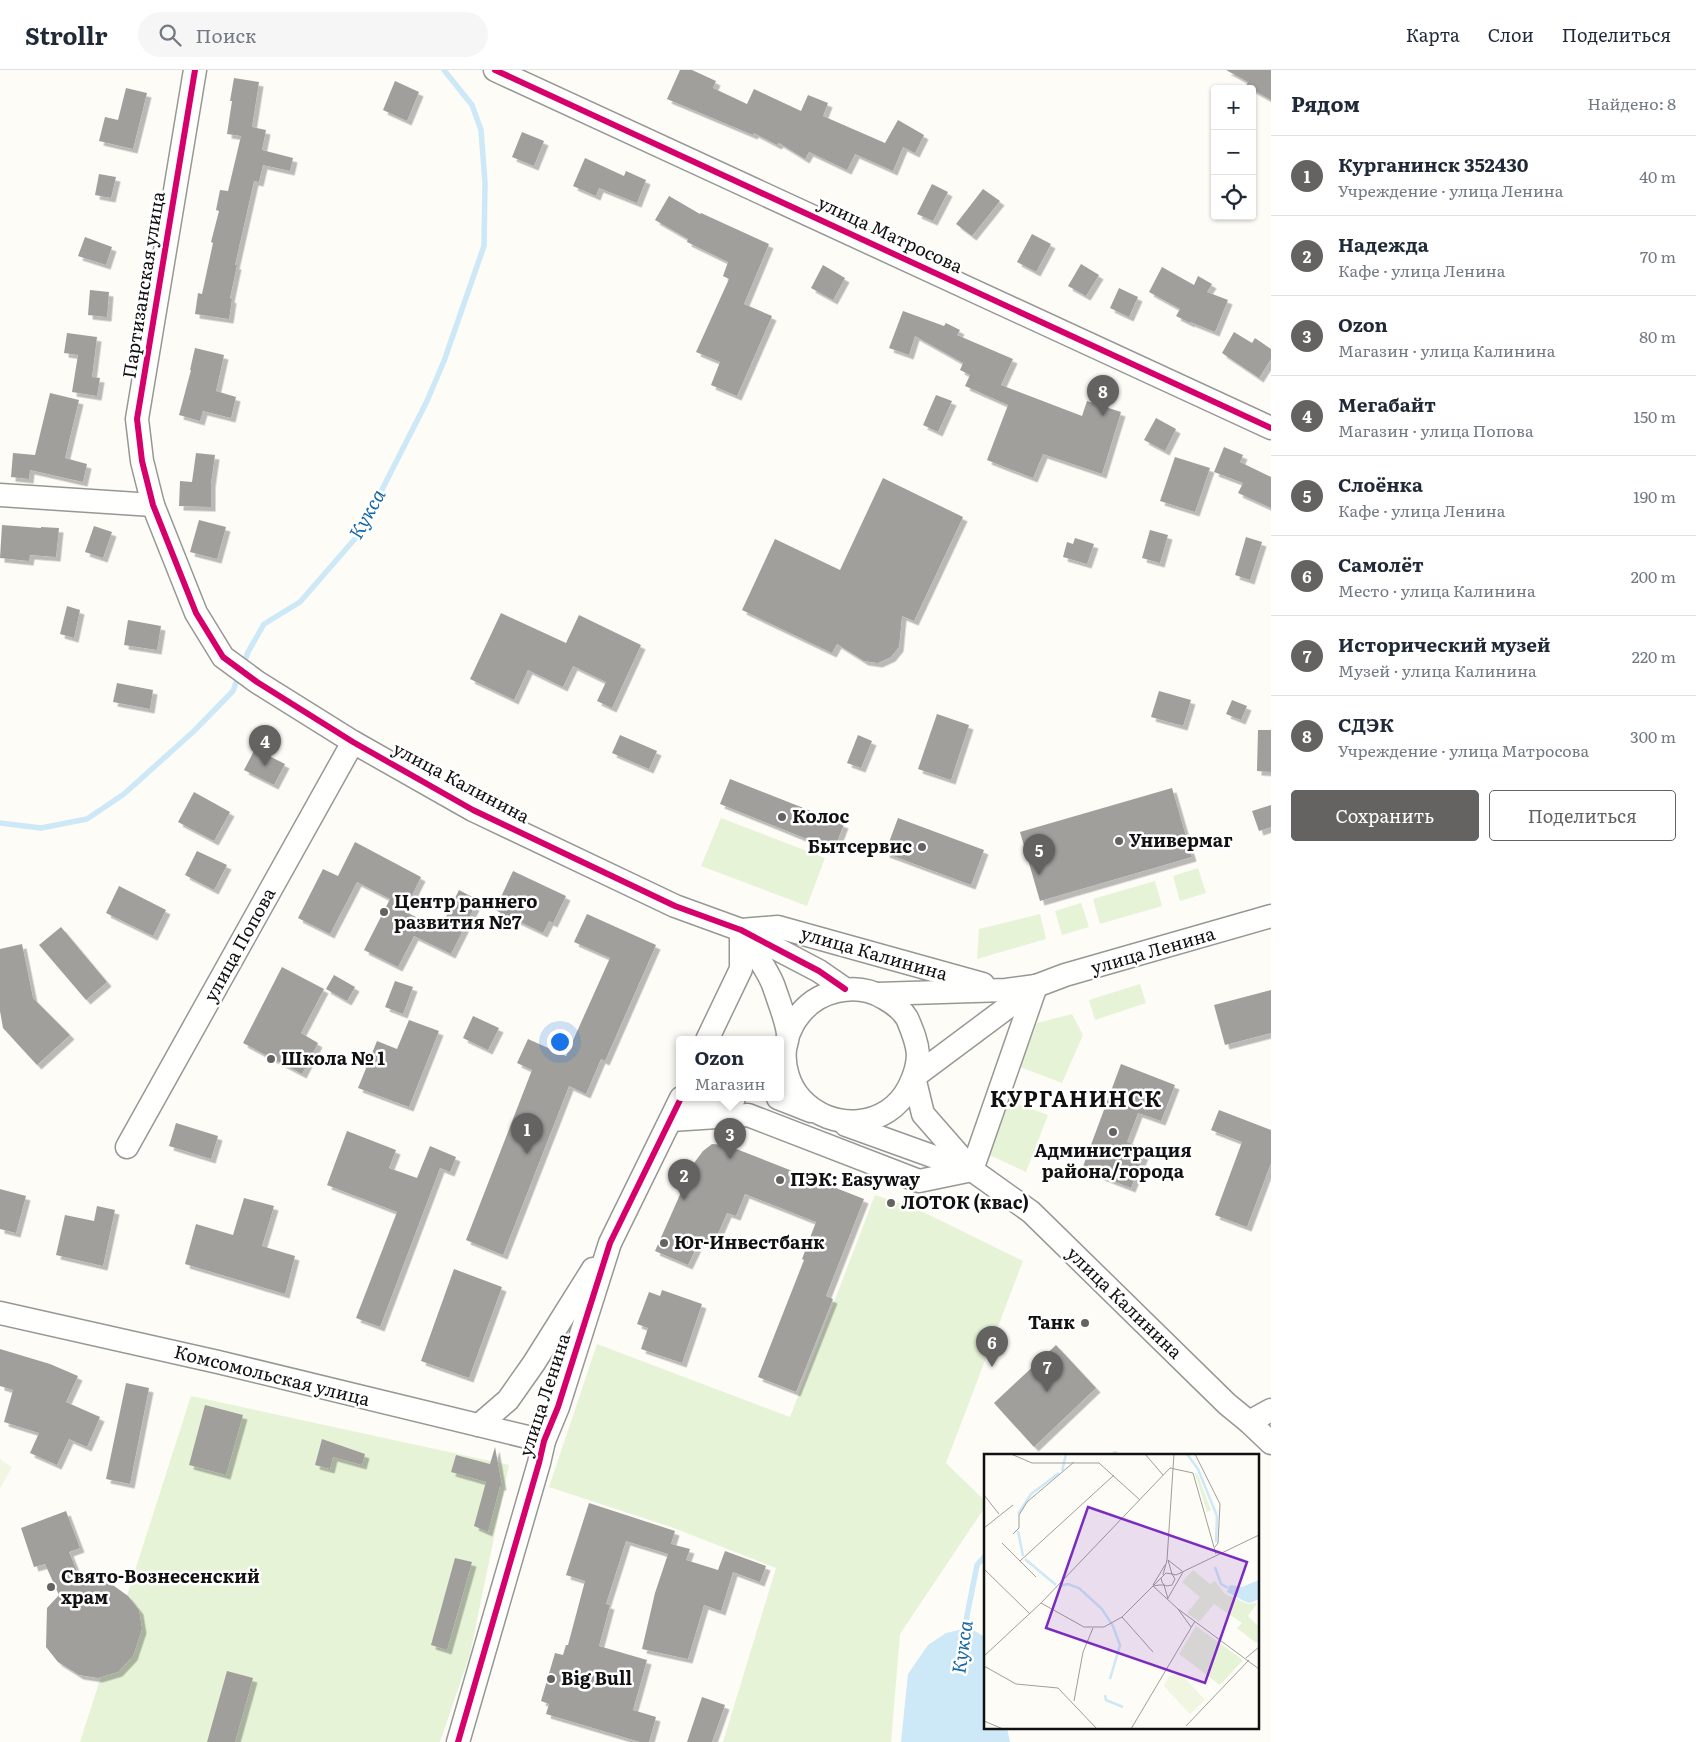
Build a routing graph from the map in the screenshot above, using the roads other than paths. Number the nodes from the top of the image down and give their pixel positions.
1 (195, 70) edge
2 (495, 70) edge
3 (1271, 428) edge
4 (0, 495) edge
5 (153, 505) junction
6 (353, 742) junction
7 (1271, 916) edge
8 (741, 930) junction
9 (1036, 986) junction
10 (846, 989) junction
11 (1006, 990) junction
12 (877, 994) junction
13 (709, 1036) edge
14 (784, 1036) edge
15 (784, 1038) edge
16 (914, 1077) junction
17 (784, 1100) edge
18 (680, 1101) edge
19 (696, 1101) edge
20 (725, 1101) edge
21 (825, 1117) junction
22 (671, 1120) junction
23 (127, 1147) dead end
24 (972, 1170) junction
25 (610, 1243) junction
26 (0, 1313) edge
27 (1271, 1410) edge
28 (1249, 1422) junction
29 (479, 1425) junction
30 (544, 1440) junction
31 (1271, 1443) edge
32 (458, 1742) edge

1 - 5 street, Партизанская улица
2 - 3 street, улица Матросова
4 - 5 street
5 - 6 street, улица Калинина
6 - 8 street, улица Калинина
6 - 23 street, улица Попова
7 - 9 street, улица Ленина
8 - 10 street, улица Калинина
8 - 11 street, улица Калинина
8 - 13 street
8 - 14 street
9 - 11 street, улица Ленина
9 - 16 street, улица Ленина
9 - 24 street
10 - 12 street
10 - 15 street
11 - 12 street, улица Ленина
12 - 16 street
15 - 21 street
16 - 21 street
16 - 24 street, улица Калинина
17 - 21 street
18 - 22 street, улица Ленина
19 - 22 street, улица Ленина
20 - 22 street
21 - 24 street, улица Калинина
22 - 24 street
22 - 25 street, улица Ленина
24 - 28 street, улица Калинина
25 - 29 street, улица Ленина
25 - 30 street, улица Ленина
26 - 29 street, Комсомольская улица
27 - 28 street
28 - 31 street, улица Калинина
29 - 30 street, Комсомольская улица
30 - 32 street, улица Ленина

